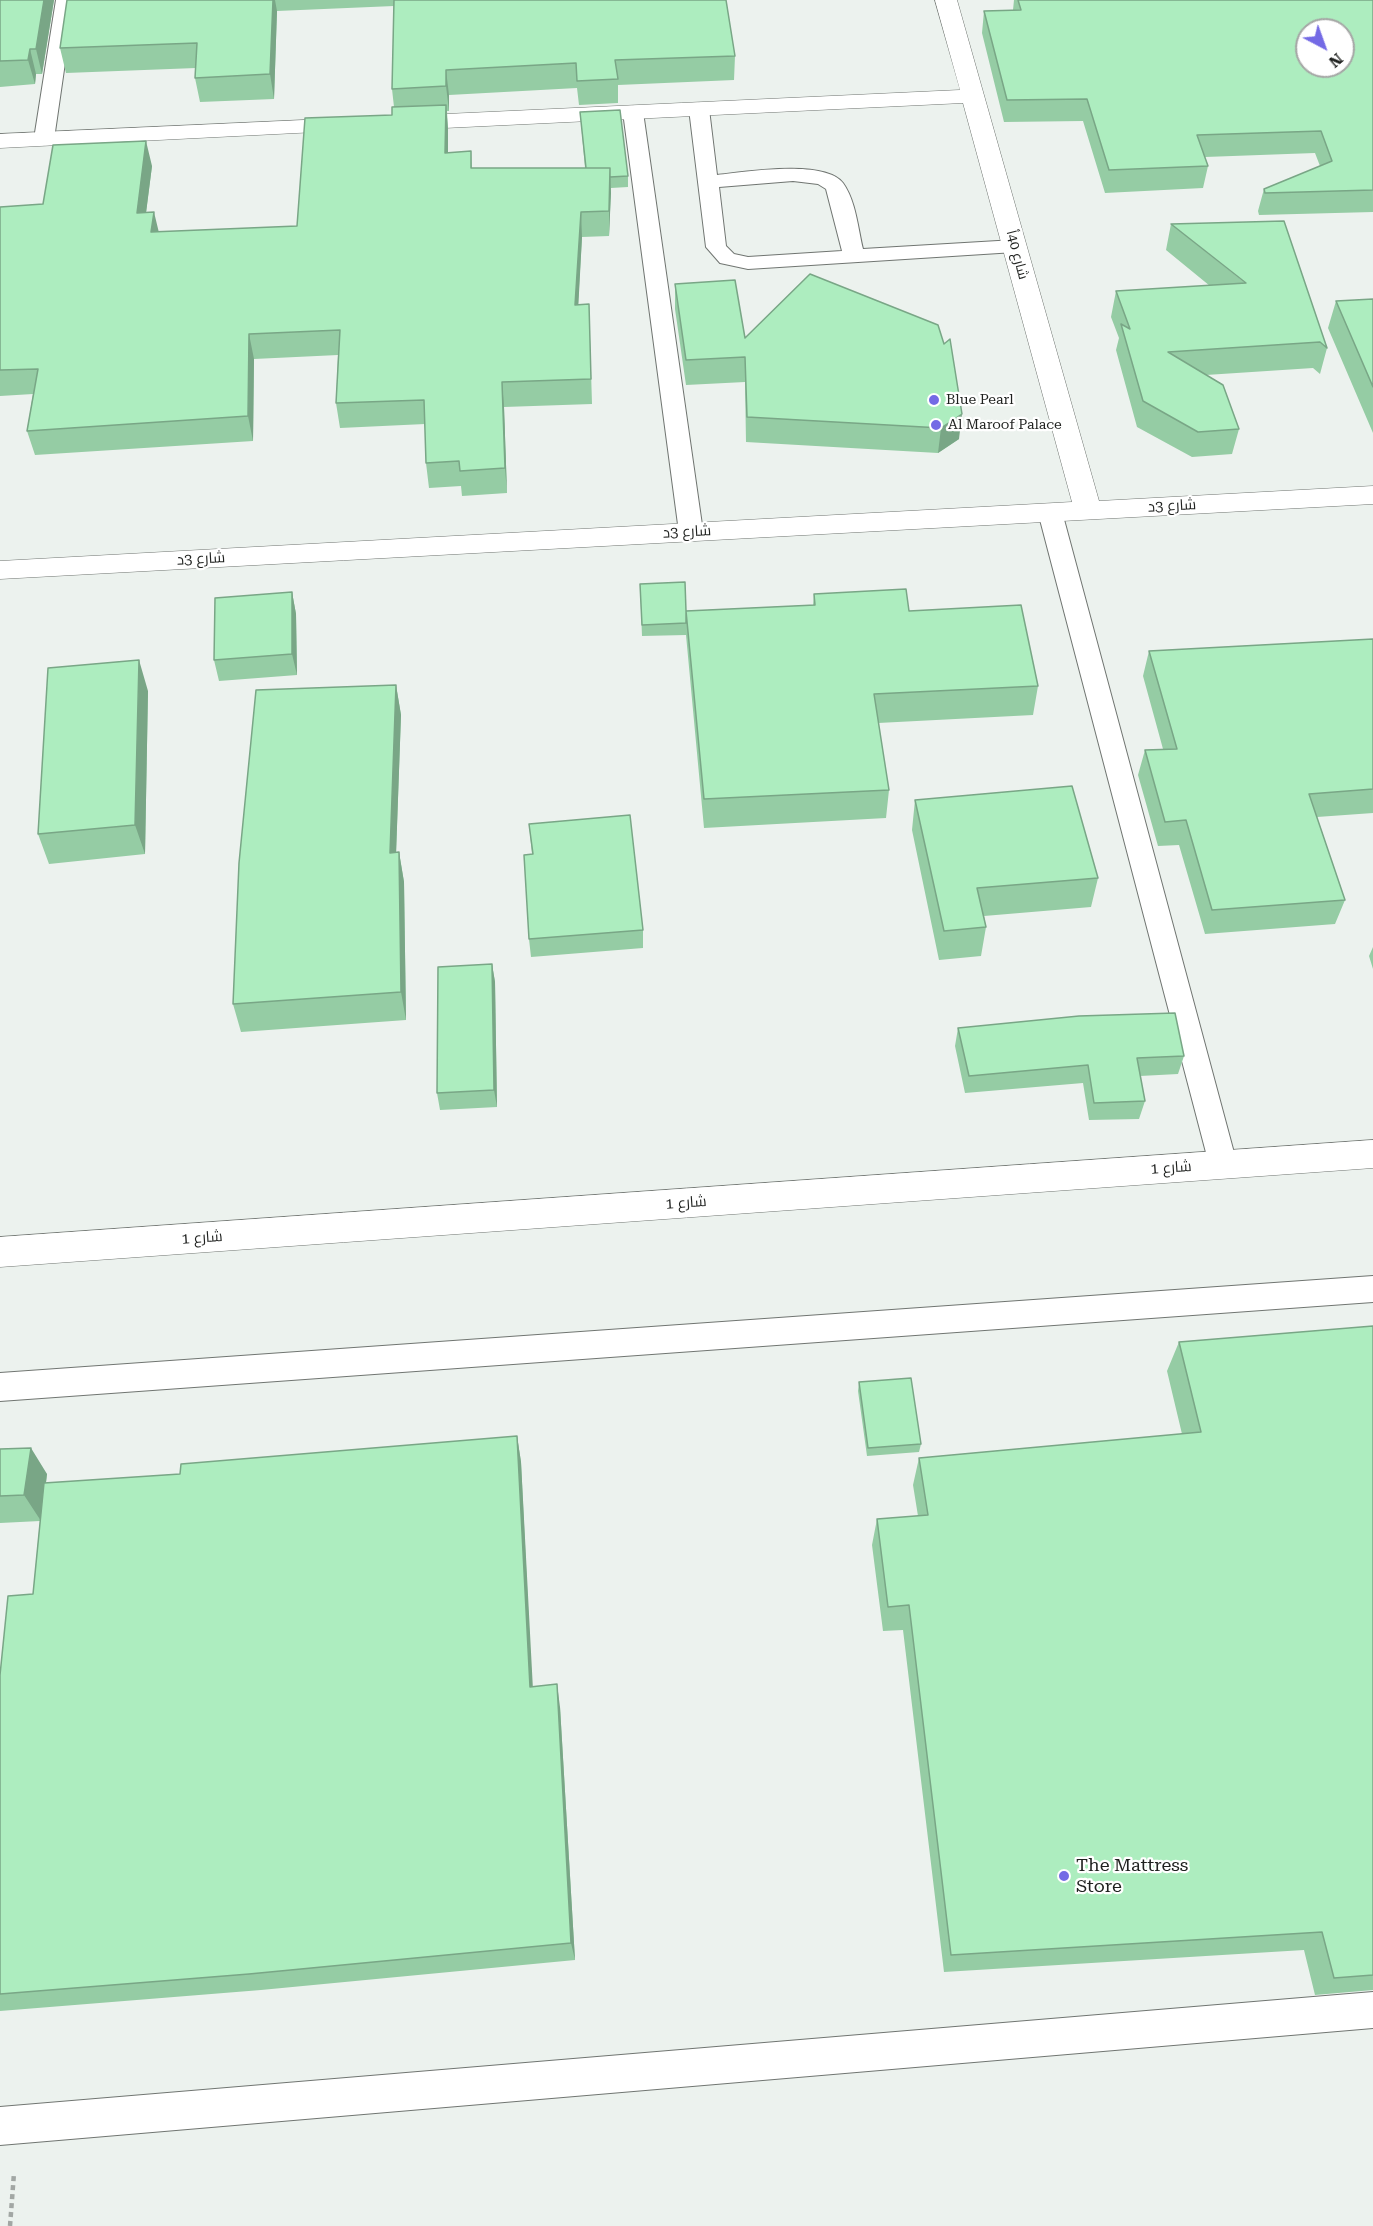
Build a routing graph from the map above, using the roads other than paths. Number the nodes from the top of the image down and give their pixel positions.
1 (65, 0) edge
2 (946, 0) edge
3 (973, 96) junction
4 (699, 109) junction
5 (633, 112) junction
6 (44, 139) junction
7 (0, 141) edge
8 (706, 182) junction
9 (1015, 246) junction
10 (854, 256) junction
11 (1373, 495) edge
12 (1088, 511) junction
13 (1050, 512) junction
14 (691, 532) junction
15 (0, 570) edge
16 (1373, 1154) edge
17 (1223, 1164) junction
18 (0, 1252) edge
19 (1373, 1289) edge
20 (0, 1387) edge
21 (1373, 2010) edge
22 (0, 2126) edge

1 - 6 lane
2 - 3 street, شارع 40أ
3 - 4 street
3 - 9 street, شارع 40أ
4 - 5 street
4 - 8 lane
5 - 6 street
5 - 14 lane
6 - 7 street
8 - 10 lane
8 - 10 lane
9 - 10 lane
9 - 12 street, شارع 40أ
11 - 12 street, شارع 3د
12 - 13 street, شارع 3د
13 - 14 street, شارع 3د
13 - 17 lane
14 - 15 street, شارع 3د
16 - 17 street, شارع 1
17 - 18 street, شارع 1
19 - 20 lane
21 - 22 lane

